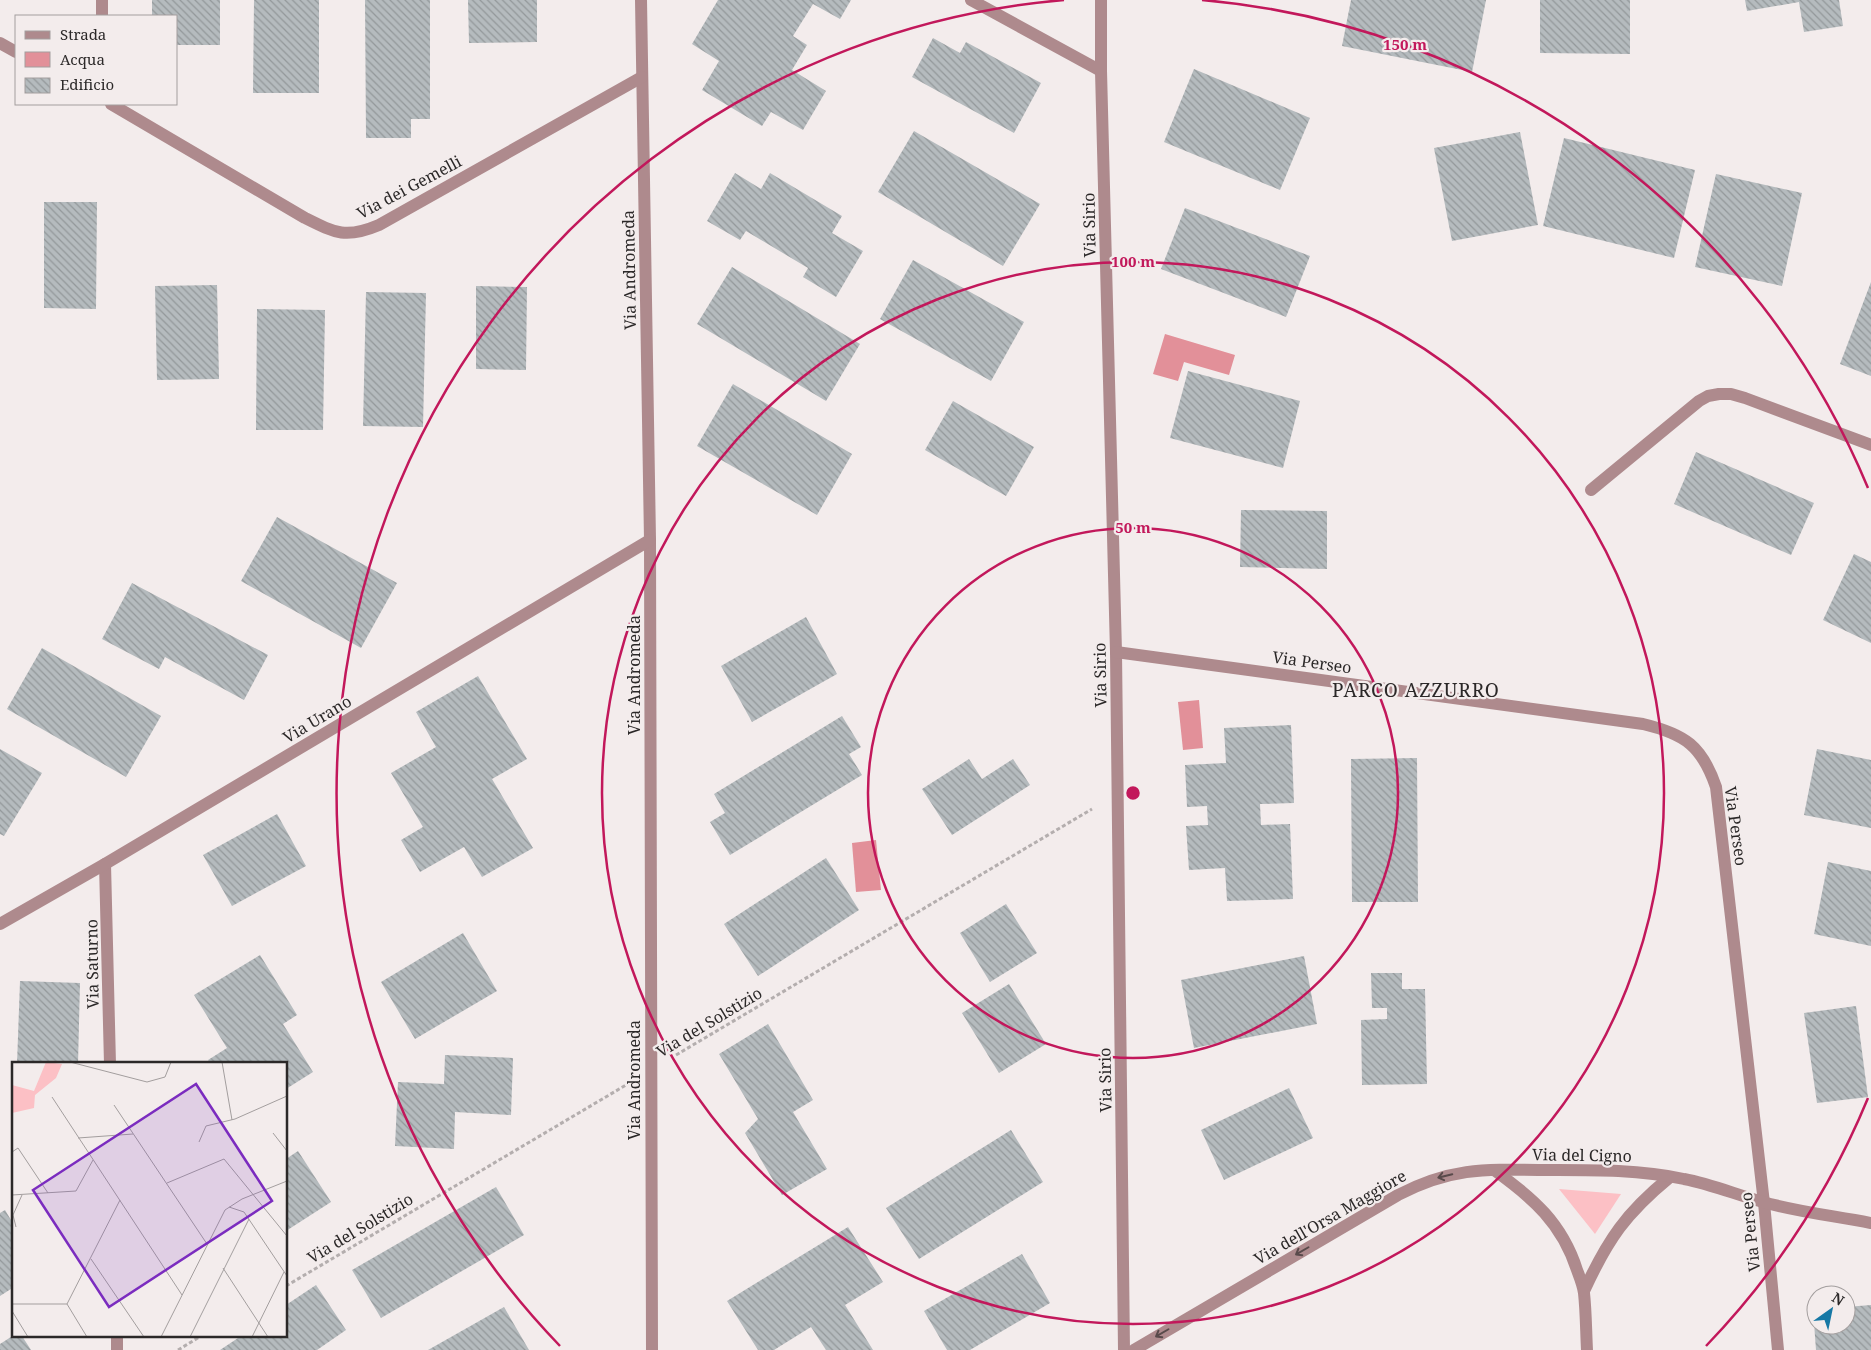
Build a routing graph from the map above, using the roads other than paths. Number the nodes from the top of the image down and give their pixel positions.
1 (102, 0) edge
2 (641, 0) edge
3 (971, 0) edge
4 (1101, 0) edge
5 (102, 15) edge
6 (0, 43) edge
7 (15, 51) edge
8 (1101, 71) junction
9 (642, 77) junction
10 (113, 105) edge
11 (1871, 446) edge
12 (1591, 490) dead end
13 (650, 540) junction
14 (1116, 652) junction
15 (105, 864) junction
16 (0, 924) edge
17 (110, 1062) edge
18 (1494, 1170) junction
19 (1670, 1176) junction
20 (1764, 1203) junction
21 (1871, 1223) edge
22 (1584, 1291) junction
23 (652, 1350) edge
24 (1124, 1350) edge
25 (1134, 1350) edge
26 (1587, 1350) edge
27 (1778, 1350) edge

1 - 5 street
2 - 9 street, Via Andromeda
3 - 8 street
4 - 8 street, Via Sirio
6 - 7 street
8 - 14 street, Via Sirio
9 - 10 street, Via dei Gemelli
9 - 13 street, Via Andromeda
11 - 12 street
13 - 15 street, Via Urano
13 - 23 street, Via Andromeda
14 - 20 street, Via Perseo
14 - 24 street, Via Sirio
15 - 16 street, Via Urano
15 - 17 street, Via Saturno
18 - 19 street, Via del Cigno
18 - 22 street
18 -> 25 street, Via dell'Orsa Maggiore
19 - 20 street, Via del Cigno
19 - 22 street
20 - 21 street, Via del Cigno
20 - 27 street, Via Perseo
22 - 26 street

